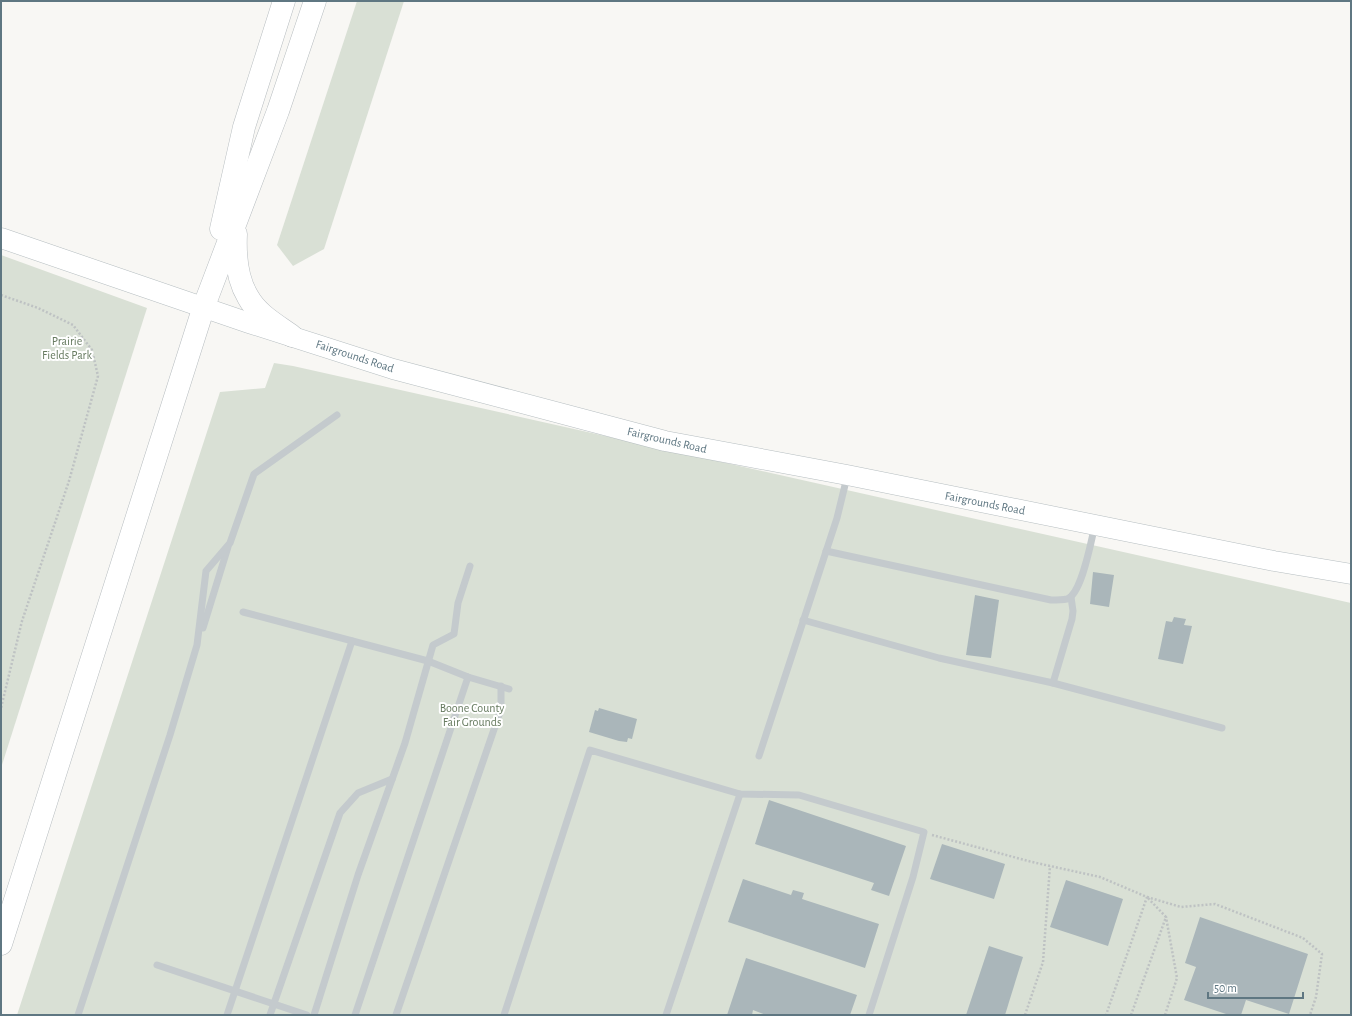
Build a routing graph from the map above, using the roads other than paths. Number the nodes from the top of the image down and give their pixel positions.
1 (284, 1) edge
2 (315, 1) edge
3 (236, 222) junction
4 (1, 238) edge
5 (204, 306) junction
6 (292, 336) junction
7 (337, 415) dead end
8 (848, 475) junction
9 (1096, 525) junction
10 (230, 543) junction
11 (826, 551) junction
12 (470, 566) dead end
13 (1351, 574) edge
14 (1071, 597) junction
15 (243, 612) dead end
16 (803, 620) junction
17 (352, 641) junction
18 (197, 645) junction
19 (428, 661) junction
20 (468, 677) junction
21 (1053, 683) junction
22 (501, 686) junction
23 (509, 689) dead end
24 (1222, 728) dead end
25 (758, 756) dead end
26 (392, 779) junction
27 (740, 794) junction
28 (1, 944) edge
29 (157, 965) dead end
30 (234, 991) junction
31 (274, 1004) junction
32 (78, 1015) edge
33 (227, 1015) edge
34 (270, 1015) edge
35 (307, 1015) edge
36 (314, 1015) edge
37 (355, 1015) edge
38 (396, 1015) edge
39 (504, 1015) edge
40 (666, 1015) edge
41 (869, 1015) edge

1 - 5 main road
2 - 3 main road
3 - 5 main road
3 - 6 main road
4 - 5 main road, Fairgrounds Road
5 - 6 main road, Fairgrounds Road
5 - 28 main road
6 - 8 main road, Fairgrounds Road
7 - 10 lane
8 - 9 main road, Fairgrounds Road
8 - 11 lane
9 - 13 main road, Fairgrounds Road
9 - 14 lane
10 - 18 lane
10 - 18 lane
11 - 14 lane
11 - 16 lane
12 - 19 lane
14 - 21 lane
15 - 17 lane
16 - 21 lane
16 - 25 lane
17 - 19 lane
17 - 30 lane
18 - 32 lane
19 - 20 lane
19 - 26 lane
20 - 22 lane
20 - 37 lane
21 - 24 lane
22 - 23 lane
22 - 38 lane
26 - 31 lane
26 - 36 lane
27 - 39 lane
27 - 40 lane
27 - 41 lane
29 - 30 lane
30 - 31 lane
30 - 33 lane
31 - 34 lane
31 - 35 lane

